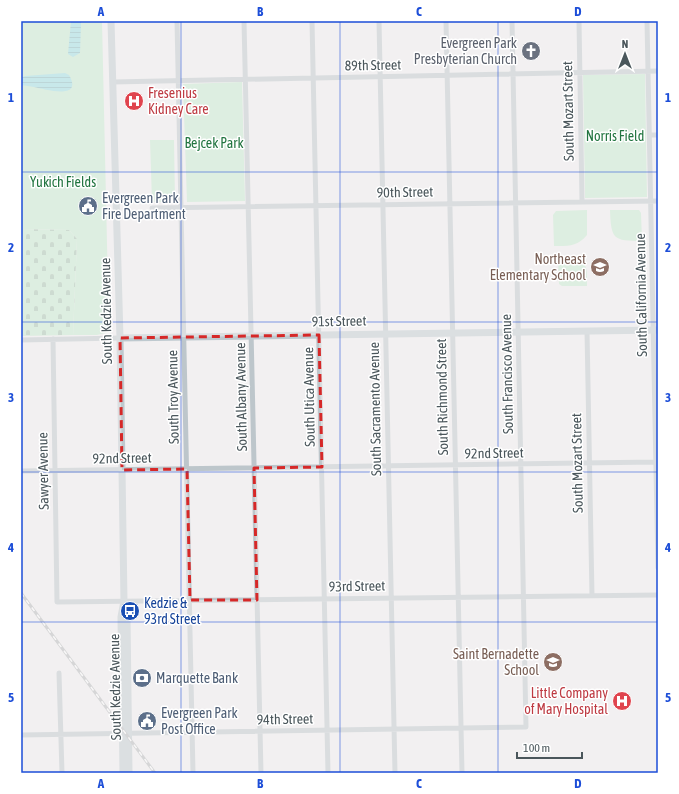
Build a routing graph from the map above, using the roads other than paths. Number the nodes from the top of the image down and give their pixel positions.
1 (111, 21) edge
2 (177, 21) edge
3 (244, 21) edge
4 (312, 21) edge
5 (379, 21) edge
6 (446, 21) edge
7 (512, 21) edge
8 (579, 21) edge
9 (647, 21) edge
10 (658, 71) edge
11 (648, 72) junction
12 (580, 73) junction
13 (513, 74) junction
14 (447, 76) junction
15 (380, 77) junction
16 (313, 78) junction
17 (245, 79) junction
18 (178, 81) junction
19 (113, 82) junction
20 (658, 135) edge
21 (650, 136) junction
22 (658, 200) edge
23 (651, 201) junction
24 (516, 202) junction
25 (582, 202) junction
26 (450, 203) junction
27 (383, 204) junction
28 (316, 205) junction
29 (248, 206) junction
30 (181, 207) junction
31 (152, 208) dead end
32 (655, 266) edge
33 (656, 330) edge
34 (518, 331) junction
35 (587, 331) junction
36 (452, 332) junction
37 (386, 334) junction
38 (319, 335) junction
39 (251, 336) junction
40 (184, 337) junction
41 (120, 338) junction
42 (52, 339) junction
43 (21, 340) edge
44 (656, 462) junction
45 (590, 463) junction
46 (521, 464) junction
47 (455, 465) junction
48 (388, 466) junction
49 (322, 467) junction
50 (254, 468) junction
51 (187, 469) junction
52 (122, 470) junction
53 (55, 471) junction
54 (21, 472) edge
55 (658, 568) edge
56 (658, 595) edge
57 (524, 596) junction
58 (592, 596) junction
59 (458, 597) junction
60 (391, 598) junction
61 (325, 599) junction
62 (190, 600) junction
63 (257, 600) junction
64 (124, 601) junction
65 (57, 602) joint
66 (59, 673) dead end
67 (526, 727) joint
68 (461, 728) junction
69 (394, 729) junction
70 (328, 730) junction
71 (260, 731) junction
72 (192, 732) junction
73 (125, 733) junction
74 (60, 734) junction
75 (21, 735) edge
76 (62, 773) edge
77 (123, 773) edge
78 (129, 773) edge
79 (193, 773) edge
80 (261, 773) edge
81 (328, 773) edge
82 (395, 773) edge
83 (462, 773) edge

1 - 19 main road, South Kedzie Avenue
2 - 18 street, South Troy Avenue
3 - 17 street, South Albany Avenue
4 - 16 street, South Utica Avenue
5 - 15 street, South Sacramento Avenue
6 - 14 street, South Richmond Street
7 - 13 street, South Francisco Avenue
8 - 12 street, South Mozart Street
9 - 11 street, South California Avenue
10 - 11 street, 89th Street
11 - 12 street, 89th Street
11 - 21 street, South California Avenue
12 - 13 street, 89th Street
12 - 25 street, South Mozart Street
13 - 14 street, 89th Street
13 - 24 street, South Francisco Avenue
14 - 15 street, 89th Street
14 - 26 street, South Richmond Street
15 - 16 street, 89th Street
15 - 27 street, South Sacramento Avenue
16 - 17 street, 89th Street
16 - 28 street, South Utica Avenue
17 - 18 street, 89th Street
17 - 29 street, South Albany Avenue
18 - 19 street, 89th Street
18 - 30 street, South Troy Avenue
19 - 41 main road, South Kedzie Avenue
20 - 21 street
21 - 23 street, South California Avenue
22 - 23 street, 90th Street
23 - 25 street, 90th Street
23 - 32 street, South California Avenue
24 - 25 street, 90th Street
24 - 26 street, 90th Street
24 - 34 street, South Francisco Avenue
26 - 27 street, 90th Street
26 - 36 street, South Richmond Street
27 - 28 street, 90th Street
27 - 37 street, South Sacramento Avenue
28 - 29 street, 90th Street
28 - 38 street, South Utica Avenue
29 - 30 street, 90th Street
29 - 39 street, South Albany Avenue
30 - 31 street, 90th Street
30 - 40 street, South Troy Avenue
32 - 33 street, South California Avenue
33 - 35 main road, 91st Street
33 - 44 street, South California Avenue
34 - 35 main road, 91st Street
34 - 36 main road, 91st Street
34 - 46 street, South Francisco Avenue
35 - 45 street, South Mozart Street
36 - 37 main road, 91st Street
36 - 47 street, South Richmond Street
37 - 38 main road, 91st Street
37 - 48 street, South Sacramento Avenue
38 - 39 main road, 91st Street
38 - 49 street, South Utica Avenue
39 - 40 main road, 91st Street
39 - 50 street, South Albany Avenue
40 - 41 main road, 91st Street
40 - 51 street, South Troy Avenue
41 - 42 street, 91st Street
41 - 52 main road, South Kedzie Avenue
42 - 43 street, 91st Street
42 - 53 street, Sawyer Avenue
44 - 45 street, 92nd Street
44 - 55 street, South California Avenue
45 - 46 street, 92nd Street
45 - 58 street, South Mozart Street
46 - 47 street, 92nd Street
46 - 57 street, South Francisco Avenue
47 - 48 street, 92nd Street
47 - 59 street, South Richmond Street
48 - 49 street, 92nd Street
48 - 60 street, South Sacramento Avenue
49 - 50 street, 92nd Street
49 - 61 street, South Utica Avenue
50 - 51 street, 92nd Street
50 - 63 street, South Albany Avenue
51 - 52 street, 92nd Street
51 - 62 street, South Troy Avenue
52 - 53 street, 92nd Street
52 - 64 main road, South Kedzie Avenue
53 - 54 street, 92nd Street
53 - 65 street, Sawyer Avenue
56 - 58 street, 93rd Street
57 - 58 street, 93rd Street
57 - 59 street, 93rd Street
57 - 67 street, South Francisco Avenue
59 - 60 street, 93rd Street
59 - 68 street, South Richmond Street
60 - 61 street, 93rd Street
60 - 69 street, South Sacramento Avenue
61 - 63 street, 93rd Street
61 - 70 street, South Utica Avenue
62 - 63 street, 93rd Street
62 - 64 street, 93rd Street
62 - 72 street, South Troy Avenue
63 - 71 street, South Albany Avenue
64 - 65 street, 93rd Street
64 - 73 main road, South Kedzie Avenue
66 - 74 street
67 - 68 street, 94th Street
68 - 69 street, 94th Street
68 - 83 street, South Richmond Street
69 - 70 street, 94th Street
69 - 82 street, South Sacramento Avenue
70 - 71 street, 94th Street
70 - 81 street, South Utica Avenue
71 - 72 street, 94th Street
71 - 80 street, South Albany Avenue
72 - 73 street, 94th Street
72 - 79 street, South Troy Avenue
73 - 74 street, 94th Street
73 - 77 main road, South Kedzie Avenue
73 - 78 main road, South Kedzie Avenue
74 - 75 street, 94th Street
74 - 76 street

